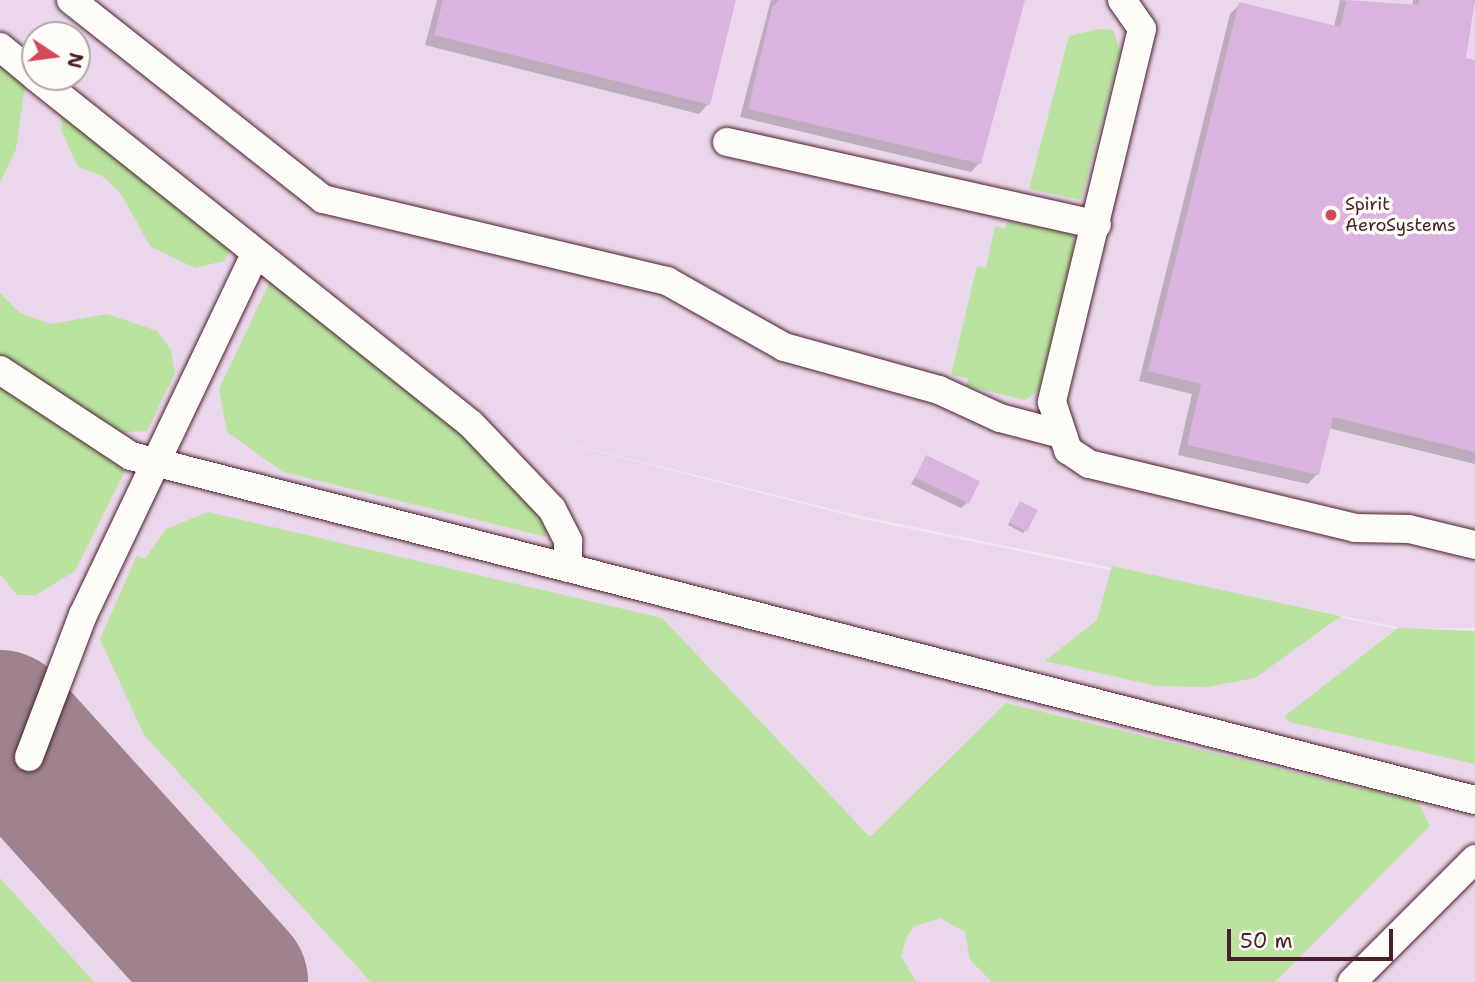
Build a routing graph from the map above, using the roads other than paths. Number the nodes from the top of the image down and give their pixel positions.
1 (71, 0) edge
2 (1122, 0) edge
3 (0, 47) edge
4 (21, 64) edge
5 (54, 91) edge
6 (727, 142) dead end
7 (1097, 225) junction
8 (256, 255) junction
9 (0, 370) edge
10 (1061, 434) junction
11 (157, 462) junction
12 (1475, 545) edge
13 (568, 568) junction
14 (29, 757) dead end
15 (1475, 800) edge
16 (1475, 859) edge
17 (1352, 982) edge

1 - 10 lane
2 - 7 lane
3 - 4 lane
5 - 8 lane
6 - 7 lane
7 - 10 lane
8 - 11 lane
8 - 13 lane
9 - 11 lane
10 - 12 lane
11 - 13 lane
11 - 14 lane
13 - 15 lane
16 - 17 lane

